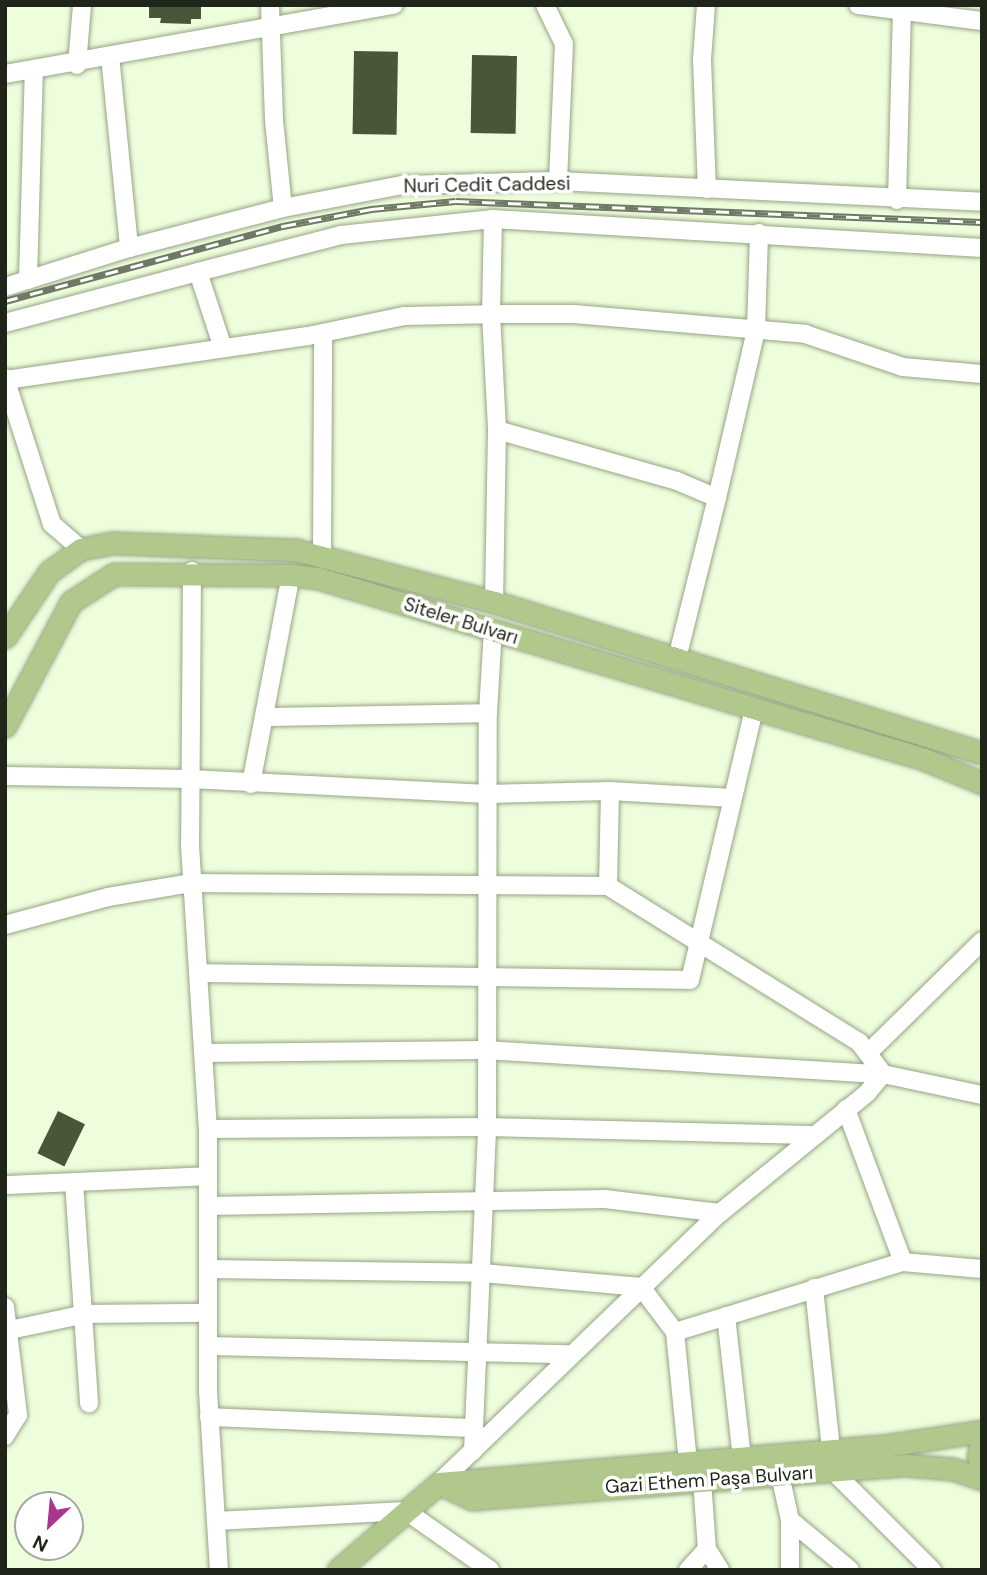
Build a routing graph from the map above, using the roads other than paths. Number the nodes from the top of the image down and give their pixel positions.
1 (82, 5) edge
2 (270, 5) edge
3 (394, 5) edge
4 (545, 5) edge
5 (706, 5) edge
6 (858, 5) edge
7 (902, 11) junction
8 (982, 21) edge
9 (270, 27) junction
10 (110, 57) junction
11 (77, 65) junction
12 (34, 71) junction
13 (5, 74) edge
14 (558, 181) junction
15 (707, 189) junction
16 (897, 200) junction
17 (982, 202) edge
18 (283, 208) junction
19 (493, 219) junction
20 (759, 233) junction
21 (129, 248) junction
22 (982, 248) edge
23 (198, 272) junction
24 (28, 280) junction
25 (5, 287) edge
26 (491, 314) junction
27 (5, 323) edge
28 (756, 330) junction
29 (323, 333) junction
30 (223, 348) junction
31 (982, 374) edge
32 (6, 379) edge
33 (497, 430) junction
34 (718, 498) junction
35 (80, 549) junction
36 (322, 556) junction
37 (192, 571) junction
38 (291, 575) junction
39 (494, 603) junction
40 (493, 630) junction
41 (5, 637) edge
42 (677, 659) junction
43 (754, 709) junction
44 (488, 713) junction
45 (264, 718) junction
46 (5, 726) edge
47 (982, 752) edge
48 (5, 776) edge
49 (190, 779) junction
50 (982, 783) edge
51 (251, 784) junction
52 (610, 791) junction
53 (488, 794) junction
54 (732, 798) junction
55 (192, 883) junction
56 (488, 883) junction
57 (608, 886) junction
58 (5, 925) edge
59 (982, 941) edge
60 (700, 945) junction
61 (198, 973) junction
62 (487, 975) junction
63 (485, 1050) junction
64 (204, 1053) junction
65 (868, 1053) junction
66 (883, 1074) junction
67 (982, 1095) edge
68 (846, 1109) junction
69 (487, 1127) junction
70 (208, 1129) junction
71 (810, 1136) junction
72 (208, 1176) junction
73 (74, 1182) junction
74 (5, 1185) edge
75 (483, 1201) junction
76 (208, 1206) junction
77 (720, 1213) junction
78 (903, 1262) junction
79 (208, 1269) junction
80 (982, 1269) edge
81 (482, 1273) junction
82 (640, 1287) junction
83 (814, 1288) junction
84 (5, 1307) edge
85 (208, 1313) junction
86 (86, 1314) junction
87 (726, 1315) junction
88 (6, 1331) edge
89 (675, 1332) junction
90 (208, 1346) junction
91 (480, 1351) junction
92 (569, 1354) junction
93 (89, 1403) dead end
94 (209, 1417) junction
95 (474, 1428) junction
96 (982, 1431) edge
97 (5, 1436) edge
98 (982, 1440) edge
99 (473, 1451) junction
100 (742, 1458) junction
101 (832, 1461) junction
102 (688, 1462) junction
103 (982, 1469) edge
104 (780, 1475) junction
105 (982, 1479) edge
106 (702, 1480) junction
107 (439, 1483) junction
108 (406, 1511) junction
109 (790, 1520) junction
110 (216, 1521) junction
111 (707, 1549) junction
112 (219, 1570) edge
113 (338, 1570) edge
114 (490, 1570) edge
115 (688, 1570) edge
116 (720, 1570) edge
117 (790, 1570) edge
118 (850, 1570) edge
119 (932, 1570) edge

1 - 11 street
2 - 9 street
3 - 9 street
4 - 14 street
5 - 15 street
6 - 7 street
7 - 8 street
7 - 16 street
9 - 10 street
9 - 18 street
10 - 11 street
10 - 21 street
11 - 12 street
12 - 13 street
12 - 24 street
14 - 15 street, Nuri Cedit Caddesi
14 - 18 street, Nuri Cedit Caddesi
15 - 16 street, Nuri Cedit Caddesi
16 - 17 street, Nuri Cedit Caddesi
18 - 21 street, Nuri Cedit Caddesi
19 - 20 street, Nuri Cedit Caddesi
19 - 23 street, Nuri Cedit Caddesi
19 - 26 street
20 - 22 street, Nuri Cedit Caddesi
20 - 28 street
21 - 24 street, Nuri Cedit Caddesi
23 - 27 street, Nuri Cedit Caddesi
23 - 30 street
24 - 25 street, Nuri Cedit Caddesi
26 - 28 street
26 - 29 street
26 - 33 street
28 - 31 street
28 - 34 street
29 - 30 street
29 - 36 street
30 - 32 street
32 - 35 street
33 - 34 street
33 - 39 street
34 - 42 street
35 - 36 main road, Siteler Bulvarı
35 - 41 main road, Siteler Bulvarı
36 - 39 main road, Siteler Bulvarı
37 - 38 main road, Siteler Bulvarı
37 - 46 main road, Siteler Bulvarı
37 - 49 street
38 - 40 main road, Siteler Bulvarı
38 - 45 street
39 - 42 main road, Siteler Bulvarı
40 - 43 main road, Siteler Bulvarı
40 - 44 street
42 - 47 main road, Siteler Bulvarı
43 - 50 main road, Siteler Bulvarı
43 - 54 street
44 - 45 street
44 - 53 street
45 - 51 street
48 - 49 street
49 - 51 street
49 - 55 street
51 - 53 street
52 - 53 street
52 - 54 street
52 - 57 street
53 - 56 street
54 - 60 street
55 - 56 street
55 - 58 street
55 - 61 street
56 - 57 street
56 - 62 street
57 - 60 street
59 - 65 street
60 - 62 street
60 - 65 street
61 - 62 street
61 - 64 street
62 - 63 street
63 - 64 street
63 - 66 street
63 - 69 street
64 - 70 street
65 - 66 street
66 - 67 street
66 - 68 street
68 - 71 street
68 - 78 street
69 - 70 street
69 - 71 street
69 - 75 street
70 - 72 street
71 - 77 street
72 - 73 street
72 - 76 street
73 - 74 street
73 - 86 street
75 - 76 street
75 - 77 street
75 - 81 street
76 - 79 street
77 - 82 street
78 - 80 street
78 - 83 street
79 - 81 street
79 - 85 street
81 - 82 street
81 - 91 street
82 - 89 street
82 - 92 street
83 - 87 street
83 - 101 street
84 - 88 street
85 - 86 street
85 - 90 street
86 - 88 street
86 - 93 street
87 - 89 street
87 - 100 street
88 - 97 street
89 - 102 street
90 - 91 street
90 - 94 street
91 - 92 street
91 - 95 street
92 - 99 street
94 - 95 street
94 - 110 street
95 - 99 street
96 - 101 main road, Gazi Ethem Paşa Bulvarı
98 - 103 main road
99 - 107 street
100 - 101 main road, Gazi Ethem Paşa Bulvarı
100 - 102 main road, Gazi Ethem Paşa Bulvarı
101 - 104 main road, Gazi Ethem Paşa Bulvarı
101 - 105 main road, Gazi Ethem Paşa Bulvarı
101 - 119 street
102 - 107 main road, Gazi Ethem Paşa Bulvarı
104 - 106 main road, Gazi Ethem Paşa Bulvarı
104 - 109 street
106 - 107 main road, Gazi Ethem Paşa Bulvarı
106 - 111 street
107 - 108 main road
108 - 110 street
108 - 113 main road
108 - 114 street
109 - 117 street
109 - 118 street
110 - 112 street
111 - 115 street
111 - 116 street

